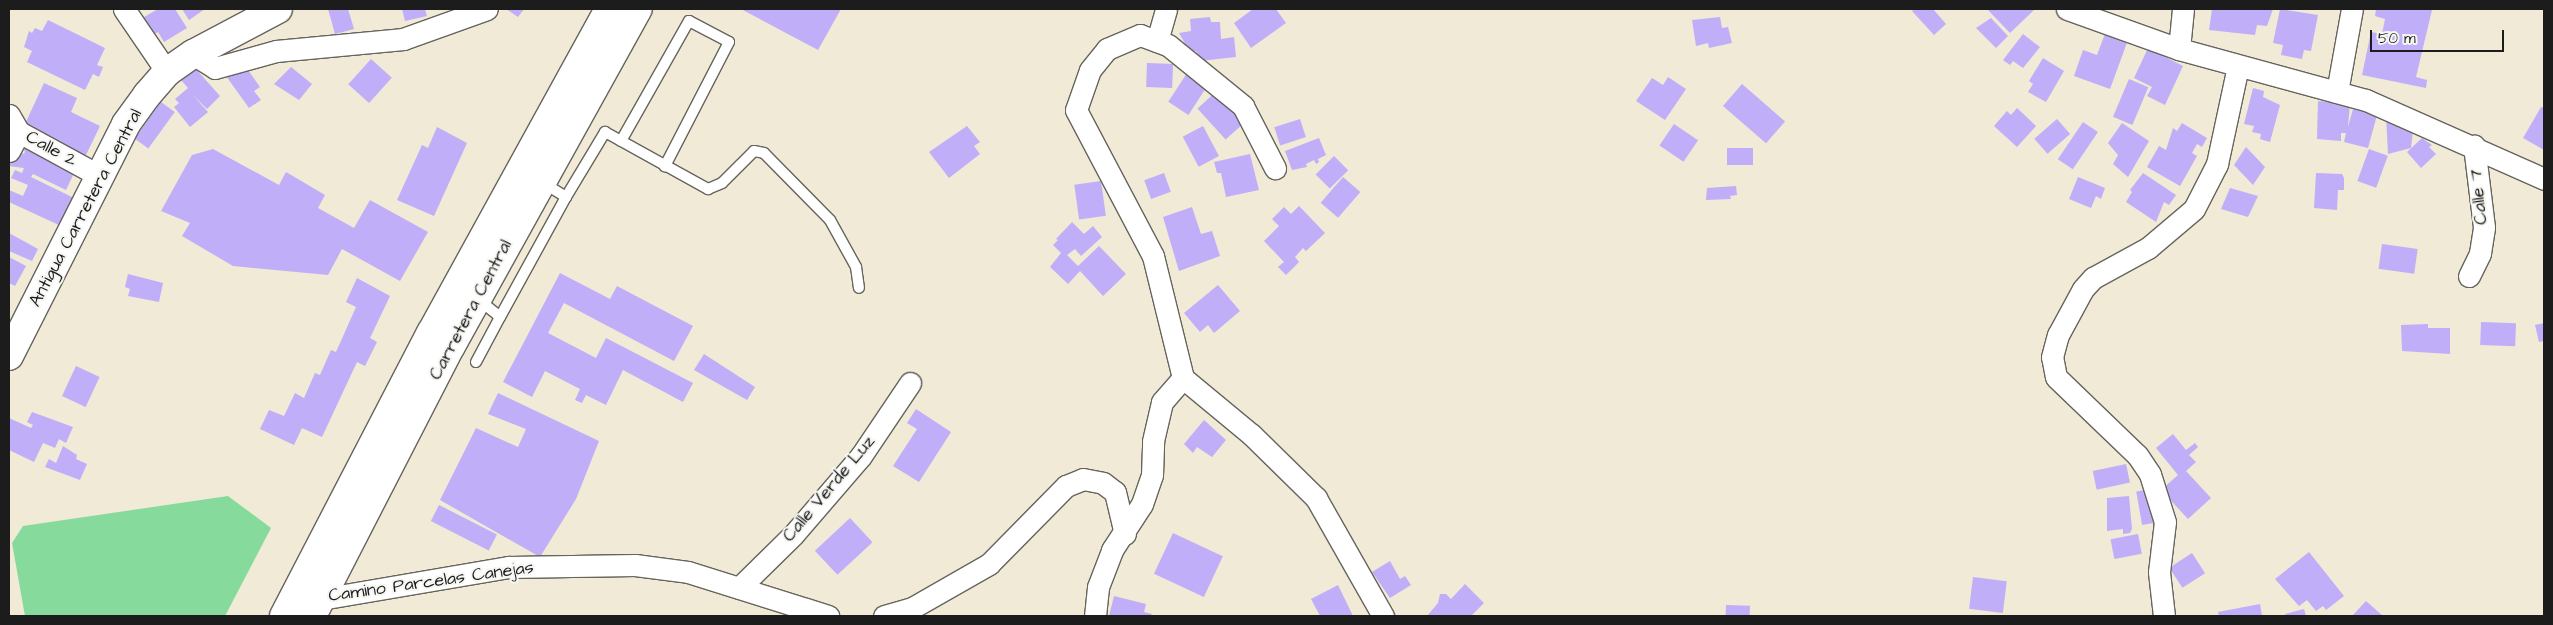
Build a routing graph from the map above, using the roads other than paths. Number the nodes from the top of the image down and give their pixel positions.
1 (124, 9) edge
2 (278, 9) edge
3 (487, 9) edge
4 (609, 9) edge
5 (638, 9) edge
6 (1166, 9) edge
7 (2067, 9) edge
8 (2183, 9) edge
9 (2352, 9) edge
10 (1157, 41) junction
11 (2180, 49) junction
12 (193, 54) junction
13 (2238, 66) junction
14 (167, 72) junction
15 (2336, 92) junction
16 (14, 123) edge
17 (620, 141) junction
18 (2474, 146) junction
19 (9, 151) edge
20 (665, 166) junction
21 (1275, 168) dead end
22 (100, 176) junction
23 (2544, 178) edge
24 (541, 182) junction
25 (566, 197) junction
26 (2469, 276) dead end
27 (859, 288) dead end
28 (477, 298) junction
29 (500, 316) junction
30 (9, 356) edge
31 (476, 362) dead end
32 (1183, 378) junction
33 (910, 383) dead end
34 (1125, 534) junction
35 (739, 588) junction
36 (310, 601) edge
37 (284, 616) edge
38 (828, 616) edge
39 (884, 616) edge
40 (1094, 616) edge
41 (1384, 616) edge
42 (2164, 616) edge

1 - 14 street
2 - 12 main road, Antigua Carretera Central
3 - 12 street
4 - 36 main road, Carretera Central
5 - 24 main road, Carretera Central
6 - 10 street
7 - 11 street
8 - 11 street
9 - 15 street
10 - 21 street
10 - 32 street
11 - 13 street
12 - 14 main road, Antigua Carretera Central
13 - 15 street
13 - 42 street
14 - 22 main road, Antigua Carretera Central
15 - 18 street
16 - 19 street
16 - 22 street, Calle 2
17 - 20 lane
17 - 20 lane
17 - 25 lane
18 - 23 street
18 - 26 street, Calle 7
20 - 27 lane
22 - 30 main road, Antigua Carretera Central
24 - 25 lane
24 - 28 main road, Carretera Central
25 - 29 lane
28 - 29 lane
28 - 36 main road, Carretera Central
29 - 31 lane
32 - 34 street
32 - 41 street
33 - 35 street, Calle Verde Luz
34 - 39 street
34 - 40 street
35 - 36 street, Camino Parcelas Canejas
35 - 38 street, Camino Parcelas Canejas
36 - 37 main road, Carretera Central

